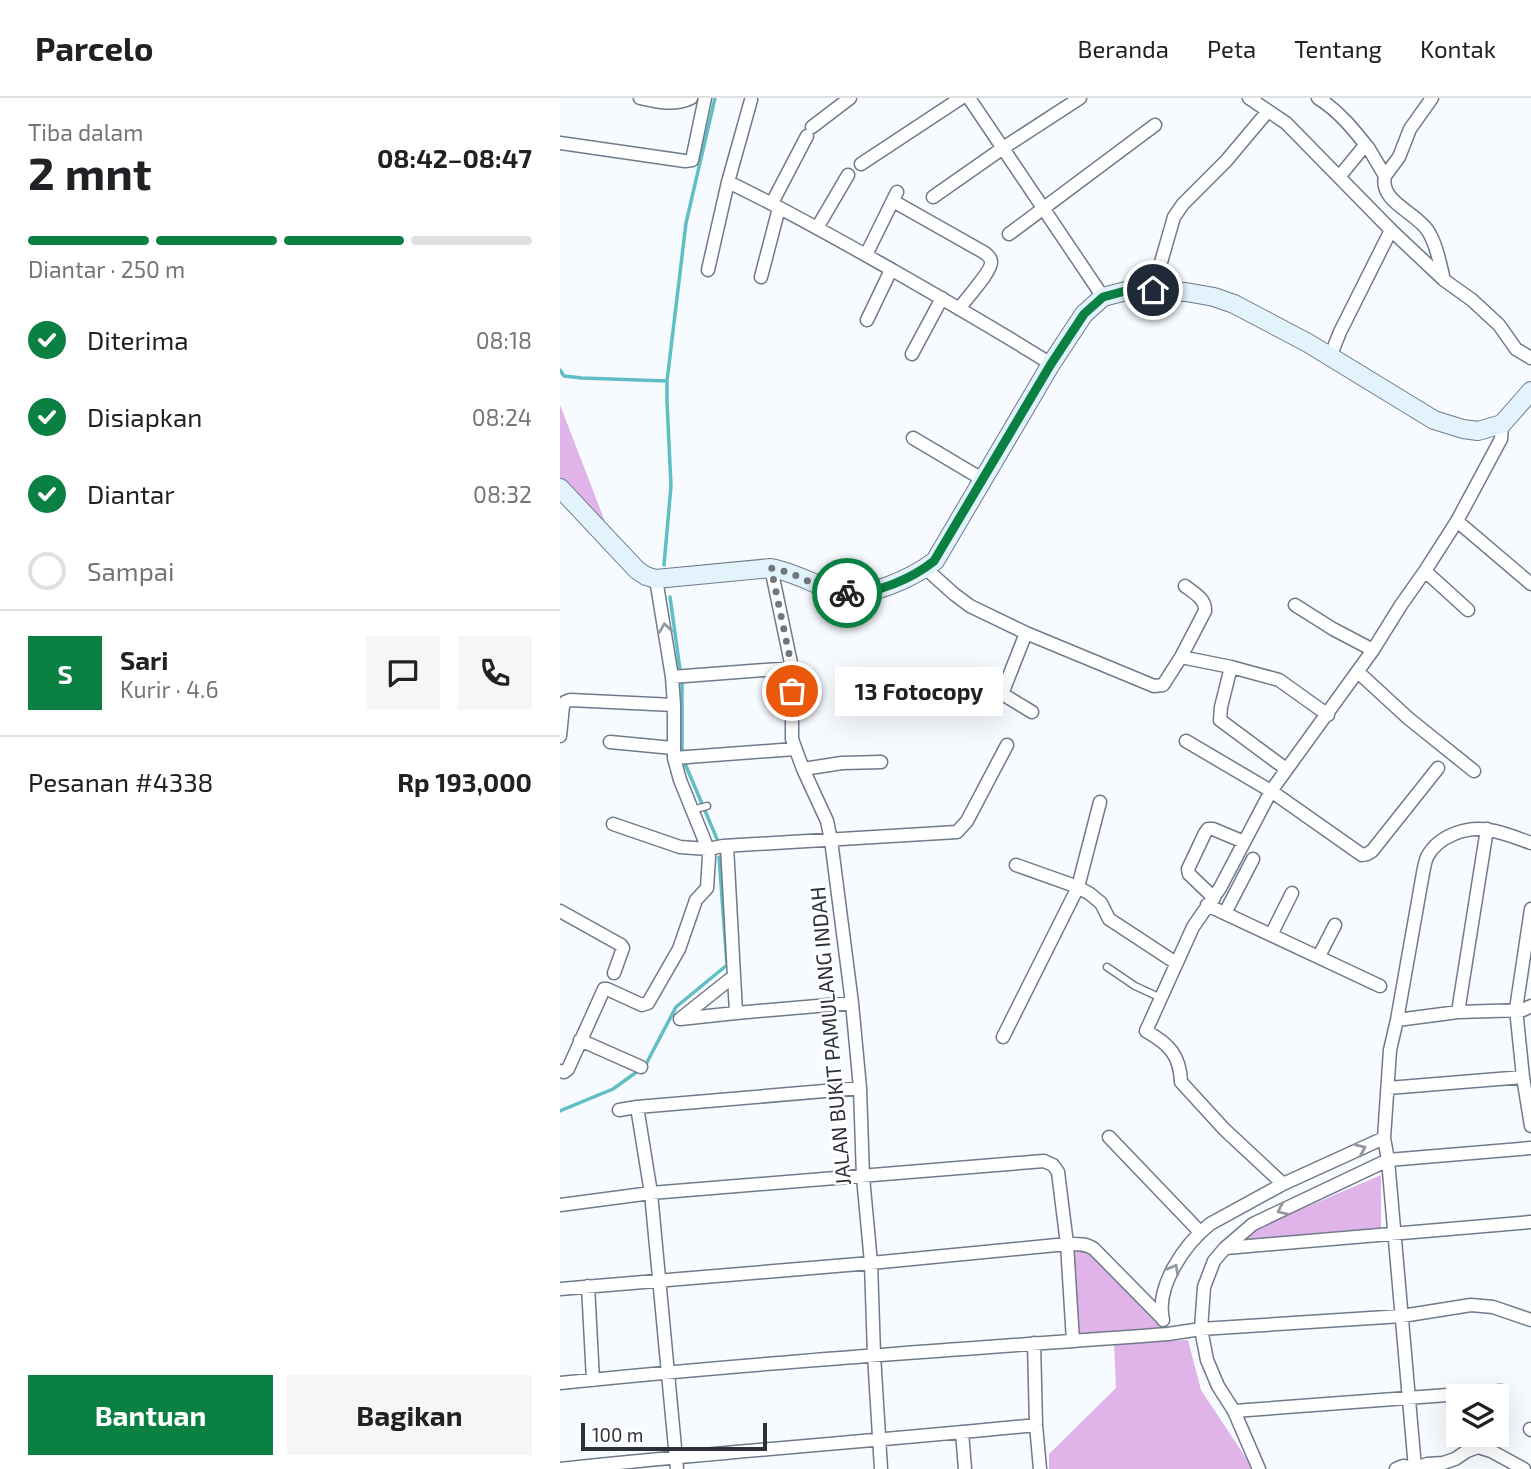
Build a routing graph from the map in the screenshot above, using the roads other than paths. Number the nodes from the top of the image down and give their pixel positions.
1 (640, 98) edge
2 (691, 98) edge
3 (705, 98) edge
4 (850, 98) edge
5 (961, 98) edge
6 (969, 98) edge
7 (1080, 98) edge
8 (1249, 98) edge
9 (1318, 98) edge
10 (1432, 98) edge
11 (751, 100) dead end
12 (1268, 111) junction
13 (1155, 125) dead end
14 (560, 143) edge
15 (1003, 148) junction
16 (1369, 149) junction
17 (861, 164) dead end
18 (848, 175) dead end
19 (1385, 176) junction
20 (1339, 177) junction
21 (728, 182) junction
22 (933, 197) dead end
23 (775, 205) junction
24 (1043, 208) junction
25 (817, 228) junction
26 (1391, 230) junction
27 (1009, 234) dead end
28 (866, 255) junction
29 (708, 270) dead end
30 (891, 270) junction
31 (761, 277) dead end
32 (1444, 280) junction
33 (1153, 290) junction
34 (1103, 297) junction
35 (942, 298) junction
36 (959, 309) junction
37 (867, 320) dead end
38 (912, 354) dead end
39 (1330, 357) junction
40 (1531, 358) edge
41 (1051, 364) junction
42 (1531, 391) edge
43 (1502, 424) junction
44 (912, 438) dead end
45 (982, 479) junction
46 (560, 488) edge
47 (1457, 521) junction
48 (771, 568) junction
49 (925, 568) junction
50 (1425, 571) junction
51 (656, 579) junction
52 (1531, 584) edge
53 (1185, 586) dead end
54 (1295, 605) dead end
55 (1468, 610) dead end
56 (1026, 633) junction
57 (1373, 650) junction
58 (1181, 657) junction
59 (1231, 667) junction
60 (792, 668) junction
61 (1358, 672) junction
62 (678, 676) junction
63 (973, 676) dead end
64 (1002, 694) junction
65 (674, 705) junction
66 (1032, 712) dead end
67 (1328, 715) junction
68 (560, 736) edge
69 (1186, 741) dead end
70 (610, 742) dead end
71 (1006, 745) dead end
72 (795, 748) junction
73 (676, 755) junction
74 (881, 762) dead end
75 (1438, 768) dead end
76 (803, 769) junction
77 (1286, 769) junction
78 (1474, 771) dead end
79 (1272, 791) junction
80 (1100, 802) dead end
81 (613, 824) dead end
82 (1487, 829) junction
83 (831, 840) junction
84 (1244, 842) junction
85 (1531, 843) edge
86 (727, 846) junction
87 (708, 849) junction
88 (1254, 859) dead end
89 (1016, 865) dead end
90 (1078, 887) junction
91 (1292, 893) dead end
92 (1210, 902) junction
93 (560, 911) edge
94 (1225, 913) junction
95 (1530, 914) edge
96 (1335, 925) dead end
97 (1271, 935) junction
98 (1319, 956) junction
99 (1176, 963) junction
100 (1107, 967) dead end
101 (614, 973) dead end
102 (734, 976) junction
103 (1380, 986) dead end
104 (1161, 998) junction
105 (852, 1003) junction
106 (1531, 1006) edge
107 (1516, 1009) junction
108 (1458, 1012) junction
109 (736, 1013) junction
110 (1397, 1020) junction
111 (1003, 1037) dead end
112 (580, 1040) junction
113 (641, 1067) dead end
114 (560, 1071) edge
115 (1523, 1077) junction
116 (859, 1088) junction
117 (1388, 1088) junction
118 (637, 1107) junction
119 (619, 1110) dead end
120 (1531, 1126) edge
121 (1110, 1137) dead end
122 (1384, 1138) junction
123 (1531, 1148) edge
124 (1388, 1160) junction
125 (863, 1177) junction
126 (1283, 1184) junction
127 (651, 1193) junction
128 (560, 1205) edge
129 (1531, 1222) edge
130 (1200, 1232) junction
131 (1394, 1233) junction
132 (1067, 1244) junction
133 (1225, 1248) junction
134 (871, 1263) junction
135 (659, 1281) junction
136 (588, 1286) junction
137 (560, 1289) edge
138 (1402, 1316) junction
139 (1161, 1317) junction
140 (1531, 1320) edge
141 (1201, 1329) junction
142 (1168, 1334) junction
143 (1073, 1341) junction
144 (1034, 1343) junction
145 (874, 1354) junction
146 (669, 1372) junction
147 (593, 1380) junction
148 (560, 1383) edge
149 (1446, 1395) edge
150 (1409, 1398) junction
151 (1234, 1411) junction
152 (1035, 1425) junction
153 (962, 1432) junction
154 (878, 1440) junction
155 (677, 1463) edge
156 (1415, 1468) edge
157 (560, 1469) edge
158 (881, 1469) edge
159 (965, 1469) edge
160 (1040, 1469) edge
161 (1259, 1469) edge
162 (1396, 1469) edge
163 (1524, 1469) edge

1 - 2 street
3 - 14 street
4 - 23 street
5 - 17 street
6 - 15 street
7 - 15 street
8 - 12 street
9 - 16 street
10 - 19 street
11 - 21 street
12 - 20 street
12 - 33 street
13 - 24 street
15 - 22 street
15 - 24 street
16 - 19 street
16 - 20 street
18 - 25 street
19 - 32 street
20 - 26 street
21 - 23 street
21 - 29 street
23 - 25 street
23 - 31 street
24 - 27 street
24 - 34 street
25 - 28 street
26 - 32 street
26 - 39 street
28 - 30 street
28 - 36 street
30 - 35 street
30 - 37 street
32 - 40 street
33 - 34 main road
33 - 39 main road
34 - 41 main road
35 - 36 street
35 - 38 street
36 - 41 street
39 - 43 main road
41 - 45 main road
42 - 43 main road
43 - 47 street
44 - 45 street
45 - 49 main road
46 - 51 main road
47 - 50 street
47 - 52 street
48 - 49 main road
48 - 51 main road
48 - 60 street, JALAN BUKIT PAMULANG INDAH
49 - 56 street
50 - 55 street
50 - 57 street
62 -> 51 street
53 - 58 street
54 - 57 street
56 - 58 street
56 - 64 street
57 - 61 street
58 - 59 street
59 - 67 street
59 - 77 street
60 - 62 street
60 - 72 street, JALAN BUKIT PAMULANG INDAH
61 - 67 street
61 - 78 street
62 - 65 street
63 - 64 street
64 - 66 street
65 - 68 street
65 - 73 street
67 - 77 street
69 - 79 street
70 - 73 street
71 - 83 street
72 - 73 street
72 - 76 street, JALAN BUKIT PAMULANG INDAH
73 - 87 street
74 - 76 street
75 - 79 street
76 - 83 street, JALAN BUKIT PAMULANG INDAH
77 - 79 street
79 - 84 street
80 - 90 street
81 - 87 street
82 - 85 street
82 - 108 street
82 - 110 street
83 - 86 street
83 - 105 street, JALAN BUKIT PAMULANG INDAH
84 - 92 street
84 - 92 street
86 - 87 street
86 - 102 street
87 - 112 street
88 - 94 street
89 - 90 street
90 - 99 street
90 - 111 street
91 - 97 street
92 - 94 street
92 - 99 street
93 - 101 street
94 - 97 street
95 - 107 street
96 - 98 street
97 - 98 street
98 - 103 street
99 - 104 street
100 - 104 lane
102 - 109 street
102 - 109 street
104 - 126 street
105 - 109 street
105 - 116 street, JALAN BUKIT PAMULANG INDAH
106 - 107 street
107 - 108 street
107 - 115 street
108 - 110 street
110 - 117 street
112 - 113 street
112 - 114 street
115 - 117 street
115 - 120 street
116 - 118 street
116 - 125 street, JALAN BUKIT PAMULANG INDAH
117 - 122 street
118 - 119 street
118 - 127 street
121 - 130 street
122 - 124 street
126 -> 122 street
123 - 124 street
124 - 131 street
124 -> 133 street
125 - 127 street
125 - 132 street
125 - 134 street, JALAN BUKIT PAMULANG INDAH
126 - 130 street
127 - 128 street
127 - 135 street
129 - 131 street
139 -> 130 street
131 - 133 street
131 - 138 street
132 - 134 street
132 - 139 street
132 - 143 street
133 - 141 street
134 - 135 street
134 - 145 street, JALAN BUKIT PAMULANG INDAH
135 - 136 street
135 - 146 street
136 - 137 street
136 - 147 street
138 - 140 street
138 - 141 street
138 - 150 street
139 - 142 street
141 - 142 street
141 - 151 street
142 - 143 street
143 - 144 street
144 - 145 street
144 - 152 street
145 - 146 street
145 - 154 street, JALAN BUKIT PAMULANG INDAH
146 - 147 street
146 - 155 street
147 - 148 street
149 - 150 street
150 - 151 street
150 - 156 street
151 - 161 street
152 - 153 street
152 - 160 street
153 - 154 street
153 - 159 street
154 - 155 street
154 - 158 street, JALAN BUKIT PAMULANG INDAH
155 - 157 street
156 - 162 street
156 - 163 street

